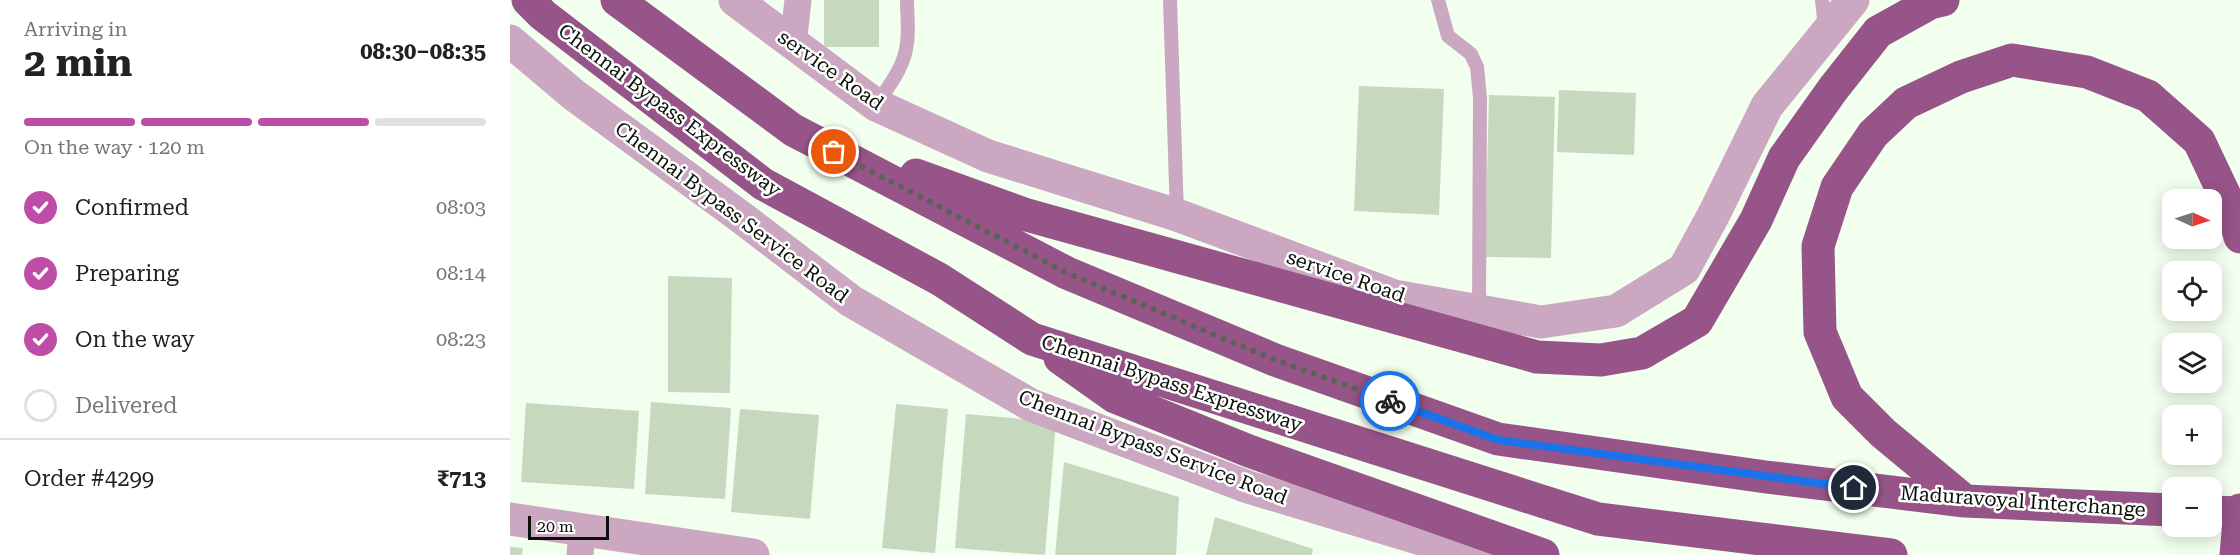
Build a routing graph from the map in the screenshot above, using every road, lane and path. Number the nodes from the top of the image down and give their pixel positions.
1 (528, 0) edge
2 (617, 0) edge
3 (735, 0) edge
4 (798, 0) edge
5 (907, 0) edge
6 (1170, 0) edge
7 (1438, 0) edge
8 (1822, 0) edge
9 (1853, 0) edge
10 (1943, 0) edge
11 (1825, 33) junction
12 (512, 44) edge
13 (793, 45) junction
14 (876, 105) junction
15 (793, 130) junction
16 (1177, 215) junction
17 (2240, 237) edge
18 (1479, 311) junction
19 (1032, 339) junction
20 (1965, 501) junction
21 (2162, 510) edge
22 (2222, 512) edge
23 (2240, 512) edge
24 (510, 519) edge
25 (1507, 542) junction
26 (581, 543) edge
27 (738, 554) edge
28 (1543, 555) edge
29 (1891, 555) edge
30 (2236, 555) edge

1 - 19 highway, Chennai Bypass Expressway
2 - 15 highway
3 - 13 street, service Road
4 - 13 street
5 - 14 lane
6 - 16 lane
7 - 18 lane
8 - 11 lane
9 - 11 street, service Road
10 - 15 highway
11 - 18 street, service Road
12 - 25 street, Chennai Bypass Service Road
13 - 14 street, service Road
14 - 16 street, service Road
15 - 20 highway, Maduravoyal Interchange
16 - 18 street, service Road
17 - 20 highway
19 - 25 highway
19 - 29 highway, Chennai Bypass Expressway
20 - 21 highway, Maduravoyal Interchange
22 - 23 highway, bridge
23 - 30 highway
24 - 26 street
25 - 28 highway
26 - 27 street

